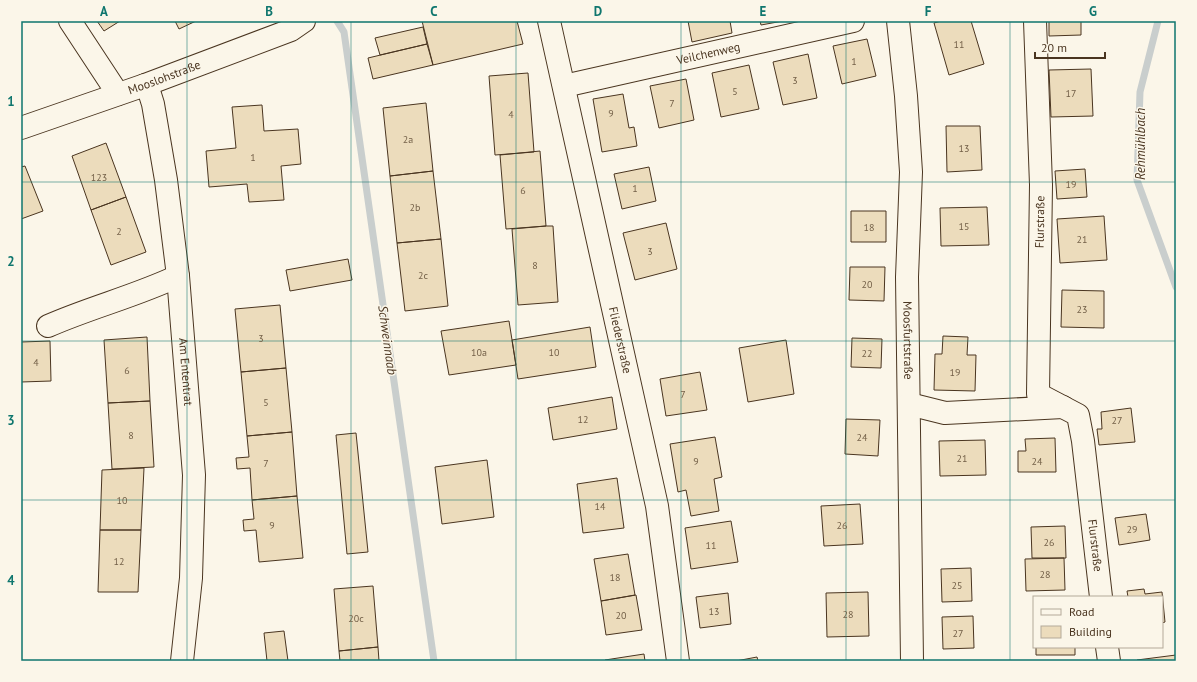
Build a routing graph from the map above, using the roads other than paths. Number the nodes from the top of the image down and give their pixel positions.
1 (70, 21) edge
2 (549, 21) edge
3 (853, 21) edge
4 (898, 21) edge
5 (1035, 21) edge
6 (298, 26) edge
7 (145, 85) junction
8 (564, 86) junction
9 (118, 94) junction
10 (21, 128) edge
11 (178, 276) junction
12 (48, 326) dead end
13 (909, 404) junction
14 (1065, 407) junction
15 (1101, 596) edge
16 (1107, 648) edge
17 (182, 661) edge
18 (678, 661) edge
19 (912, 661) edge
20 (1109, 661) edge

1 - 9 street
2 - 8 street, Fliederstraße
3 - 8 street, Veilchenweg
4 - 13 street, Moosfurtstraße
5 - 14 street, Flurstraße
6 - 7 street, Mooslohstraße
7 - 9 street, Mooslohstraße
7 - 11 street, Am Ententrat
8 - 18 street, Fliederstraße
9 - 10 street, Mooslohstraße
11 - 12 street
11 - 17 street, Am Ententrat
13 - 14 street
13 - 19 street, Moosfurtstraße
14 - 15 street, Flurstraße
16 - 20 street

